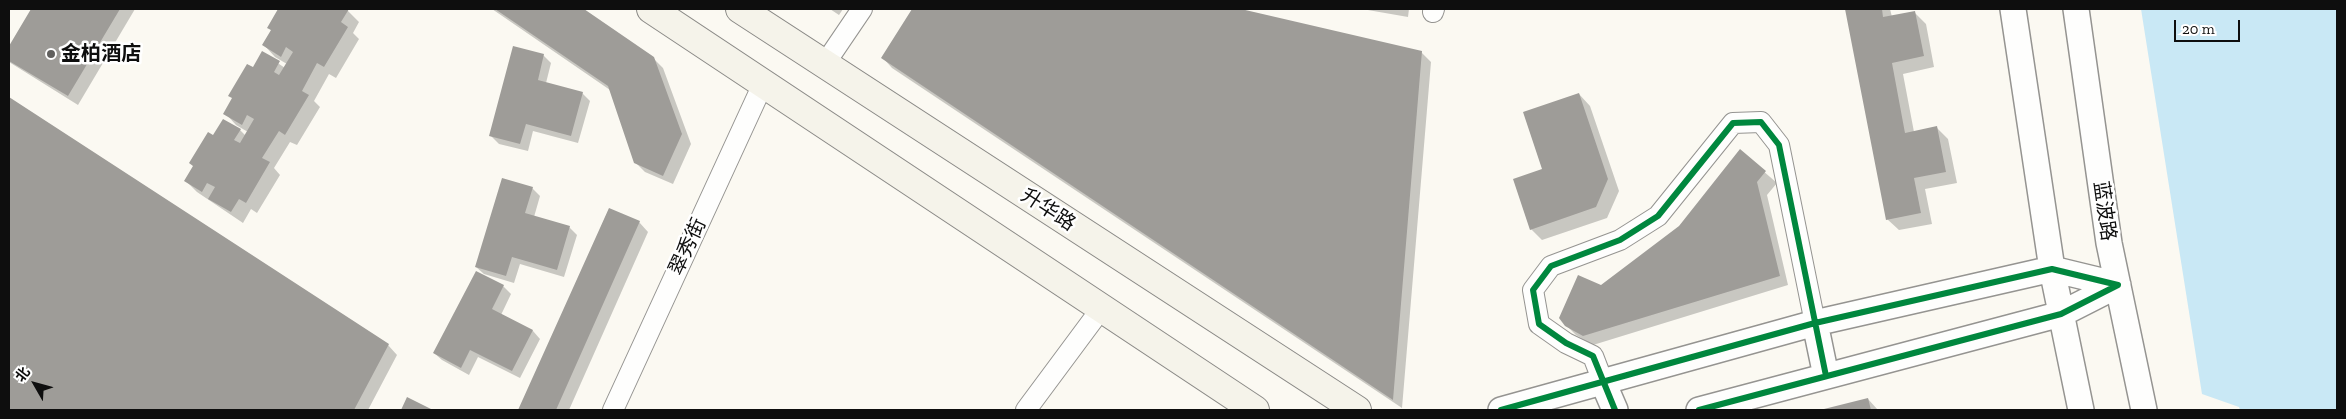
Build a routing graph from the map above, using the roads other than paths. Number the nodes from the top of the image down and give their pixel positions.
1 (651, 9) edge
2 (740, 9) edge
3 (862, 9) edge
4 (2013, 9) edge
5 (2076, 9) edge
6 (824, 65) junction
7 (763, 84) junction
8 (2052, 269) junction
9 (2118, 286) junction
10 (1101, 309) junction
11 (2061, 314) junction
12 (1815, 323) junction
13 (1826, 376) junction
14 (1603, 382) junction
15 (1030, 409) edge
16 (613, 410) edge
17 (1255, 410) edge
18 (1357, 410) edge
19 (1501, 410) edge
20 (1615, 410) edge
21 (1699, 410) edge
22 (2081, 410) edge
23 (2144, 410) edge

1 - 7 main road
2 - 6 main road, 升华路
3 - 6 street
4 - 8 street
5 - 9 street, 蓝波路
6 - 18 main road, 升华路
7 - 10 main road
7 - 16 street, 翠秀街
8 - 9 street
8 - 11 street
8 - 12 street
9 - 11 street
9 - 23 street, 蓝波路
10 - 15 street
10 - 17 main road
11 - 13 street
11 - 22 street
12 - 13 street
12 - 14 street
12 - 14 street
13 - 21 street
14 - 19 street
14 - 20 street

